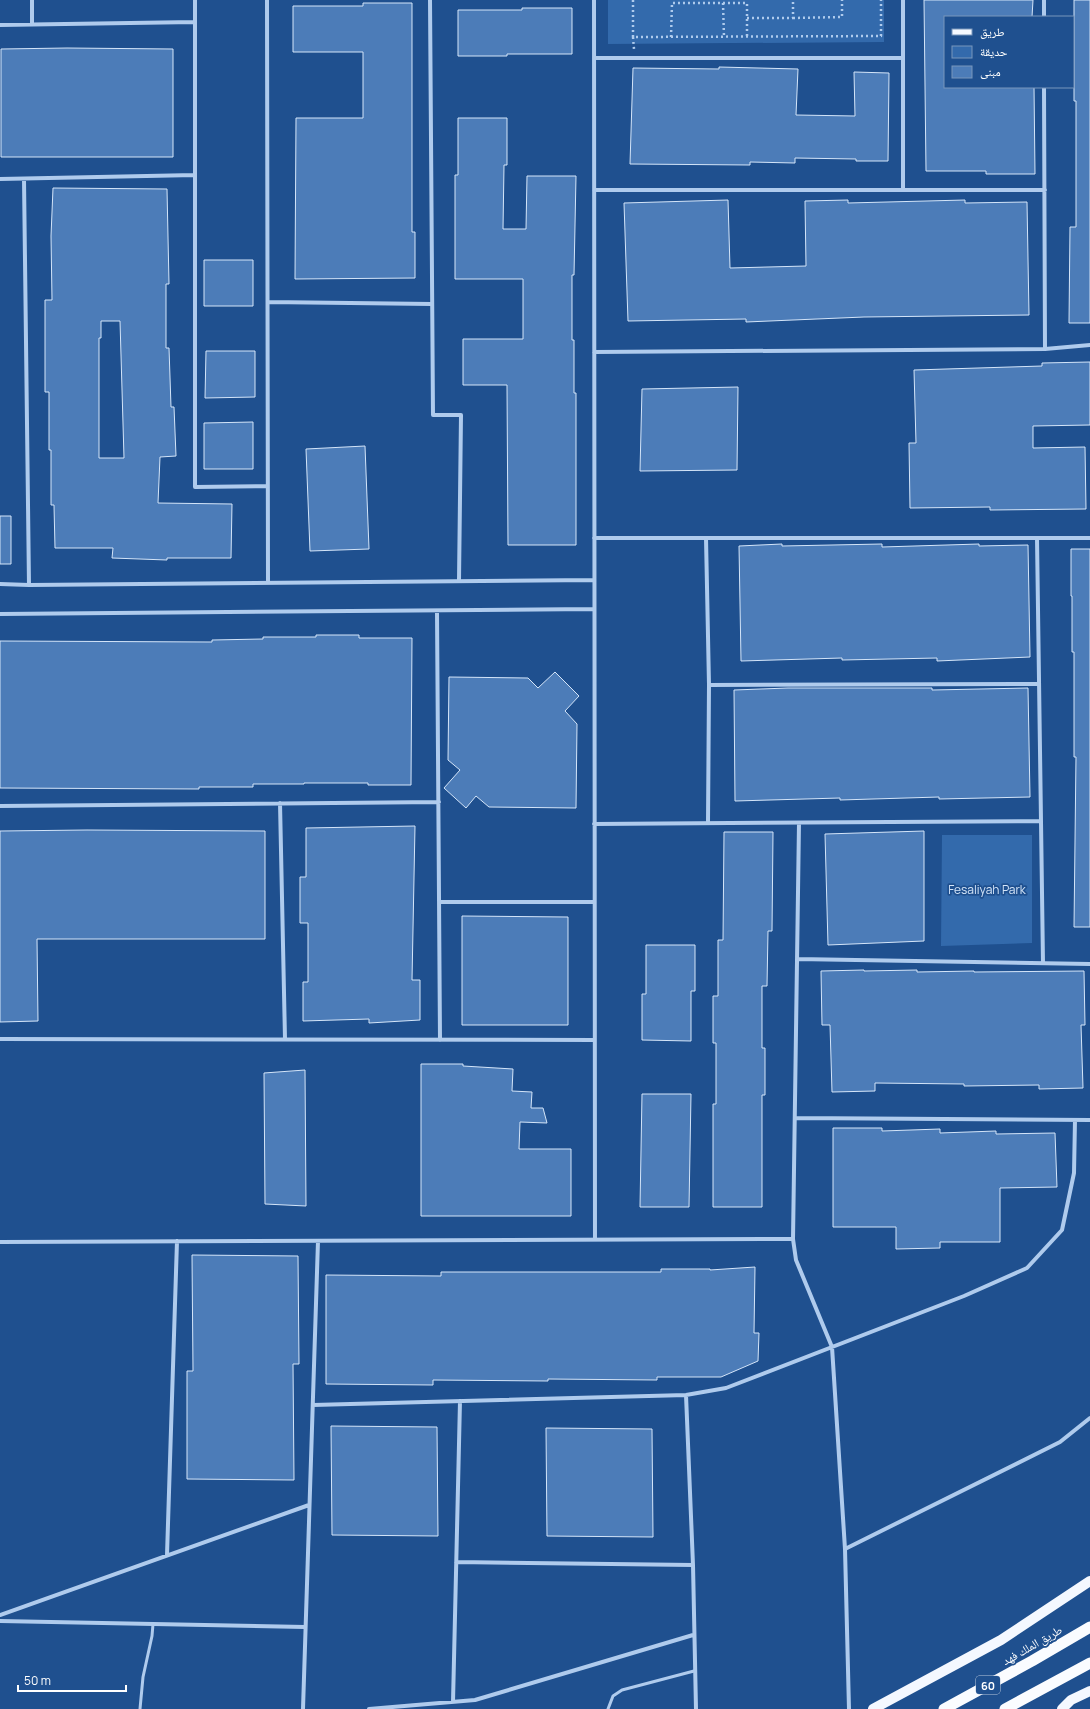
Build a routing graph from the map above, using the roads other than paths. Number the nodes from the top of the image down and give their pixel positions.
1 (32, 0) edge
2 (195, 0) edge
3 (267, 0) edge
4 (430, 0) edge
5 (594, 0) edge
6 (903, 0) edge
7 (1044, 0) edge
8 (1044, 16) edge
9 (195, 22) junction
10 (32, 24) junction
11 (0, 25) edge
12 (594, 58) junction
13 (903, 58) junction
14 (1044, 88) edge
15 (195, 175) junction
16 (0, 179) edge
17 (24, 179) junction
18 (594, 190) junction
19 (903, 190) junction
20 (1044, 190) junction
21 (268, 302) junction
22 (432, 304) junction
23 (1090, 345) edge
24 (1045, 349) junction
25 (594, 352) junction
26 (268, 486) junction
27 (594, 538) junction
28 (706, 538) junction
29 (1037, 538) junction
30 (1090, 538) edge
31 (594, 580) junction
32 (459, 581) junction
33 (268, 582) junction
34 (0, 584) edge
35 (29, 585) junction
36 (594, 609) junction
37 (437, 611) junction
38 (0, 614) edge
39 (1038, 684) junction
40 (709, 686) junction
41 (439, 802) junction
42 (280, 803) junction
43 (0, 806) edge
44 (1041, 821) junction
45 (799, 822) junction
46 (708, 823) junction
47 (594, 824) junction
48 (439, 902) junction
49 (594, 902) junction
50 (797, 959) junction
51 (1043, 963) junction
52 (1090, 964) edge
53 (0, 1039) edge
54 (285, 1039) junction
55 (440, 1040) junction
56 (594, 1040) junction
57 (795, 1118) junction
58 (1075, 1120) junction
59 (1090, 1120) edge
60 (793, 1239) junction
61 (595, 1240) junction
62 (177, 1241) junction
63 (318, 1241) junction
64 (0, 1242) edge
65 (832, 1347) junction
66 (686, 1395) junction
67 (460, 1401) junction
68 (313, 1405) junction
69 (1090, 1418) edge
70 (310, 1505) junction
71 (845, 1549) junction
72 (167, 1556) junction
73 (456, 1562) junction
74 (693, 1565) junction
75 (1090, 1582) edge
76 (1090, 1588) edge
77 (1047, 1609) junction
78 (0, 1615) edge
79 (0, 1621) edge
80 (153, 1624) junction
81 (305, 1627) junction
82 (1090, 1627) edge
83 (693, 1635) junction
84 (1090, 1663) edge
85 (694, 1671) junction
86 (1090, 1690) edge
87 (453, 1702) junction
88 (140, 1709) edge
89 (303, 1709) edge
90 (369, 1709) edge
91 (608, 1709) edge
92 (696, 1709) edge
93 (849, 1709) edge
94 (873, 1709) edge
95 (944, 1709) edge
96 (1005, 1709) edge
97 (1062, 1709) edge

1 - 10 street
2 - 9 street
3 - 21 street
4 - 22 street
5 - 12 street
6 - 13 street
7 - 8 street
9 - 10 street
9 - 15 street
10 - 11 street
12 - 13 street
12 - 18 street
13 - 19 street
14 - 20 street
15 - 17 street
15 - 26 street
16 - 17 street
17 - 35 street
18 - 19 street
18 - 25 street
19 - 20 street
20 - 24 street
21 - 22 street
21 - 26 street
22 - 32 street
23 - 24 street
24 - 25 street
25 - 27 street
26 - 33 street
27 - 28 street
27 - 31 street
28 - 29 street
28 - 40 street
29 - 30 street
29 - 39 street
31 - 32 street
31 - 36 street
32 - 33 street
33 - 35 street
34 - 35 street
36 - 37 street
36 - 47 street
37 - 38 street
37 - 41 street
39 - 40 street
39 - 44 street
40 - 46 street
41 - 42 street
41 - 48 street
42 - 43 street
42 - 54 street
44 - 45 street
44 - 51 street
45 - 46 street
45 - 50 street
46 - 47 street
47 - 49 street
48 - 49 street
48 - 55 street
49 - 56 street
50 - 51 street
50 - 57 street
51 - 52 street
53 - 54 street
54 - 55 street
55 - 56 street
56 - 61 street
57 - 58 street
57 - 60 street
58 - 59 street
58 - 65 street
60 - 61 street
60 - 65 street
61 - 63 street
62 - 63 street
62 - 64 street
62 - 72 street
63 - 68 street
65 - 66 street
65 - 71 street
66 - 67 street
66 - 74 street
67 - 68 street
67 - 73 street
68 - 70 street
69 - 71 street
70 - 72 street
70 - 81 street
71 - 93 street
72 - 78 street
73 - 74 street
73 - 87 street
74 - 83 street
75 - 77 main road
76 - 77 main road
77 - 94 main road
79 - 80 street
80 - 81 street
80 - 88 lane
81 - 89 street
82 - 95 highway, طريق الملك فهد / 60
83 - 85 street
83 - 87 street
84 - 96 highway, 60
85 - 91 lane
85 - 92 street
86 - 97 main road
87 - 90 street

